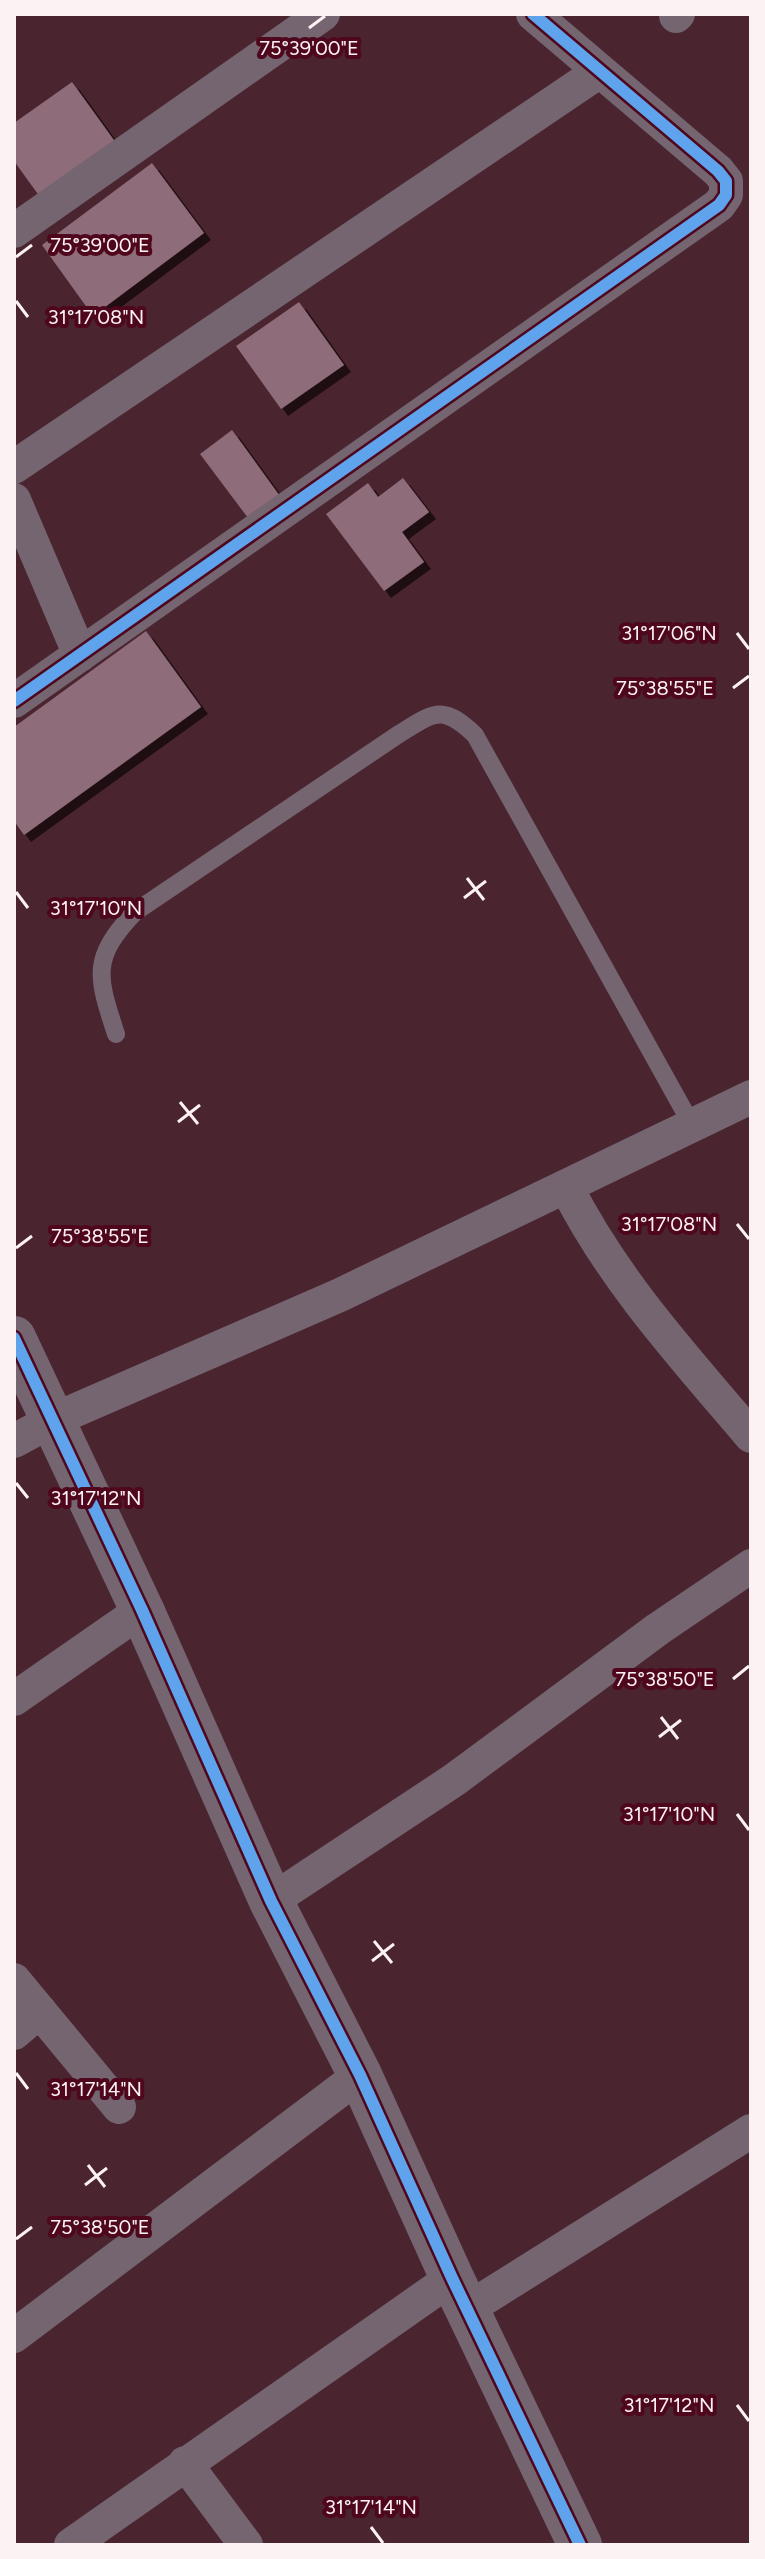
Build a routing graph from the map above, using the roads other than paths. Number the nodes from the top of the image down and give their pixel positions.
1 (323, 14) edge
2 (533, 14) edge
3 (600, 71) junction
4 (14, 231) edge
5 (14, 467) edge
6 (14, 500) edge
7 (80, 655) junction
8 (14, 701) edge
9 (116, 1034) dead end
10 (751, 1097) edge
11 (693, 1127) junction
12 (567, 1188) junction
13 (14, 1338) edge
14 (53, 1420) junction
15 (751, 1436) edge
16 (14, 1441) edge
17 (751, 1566) edge
18 (142, 1610) junction
19 (14, 1699) edge
20 (271, 1901) junction
21 (14, 1980) edge
22 (40, 2011) junction
23 (14, 2033) edge
24 (360, 2075) junction
25 (119, 2107) dead end
26 (751, 2131) edge
27 (460, 2293) junction
28 (14, 2336) edge
29 (185, 2463) junction
30 (71, 2545) edge
31 (246, 2545) edge
32 (580, 2545) edge

1 - 4 street
2 - 3 street
3 - 5 street
3 - 7 street
6 - 7 street
7 - 8 street
9 - 11 lane
10 - 11 street
11 - 12 street
12 - 14 street
12 - 15 street
13 - 14 street
14 - 16 street
14 - 18 street
17 - 20 street
18 - 19 street
18 - 20 street
20 - 24 street
21 - 22 street
22 - 23 street
22 - 25 street
24 - 27 street
24 - 28 street
26 - 27 street
27 - 29 street
27 - 32 street
29 - 30 street
29 - 31 street

